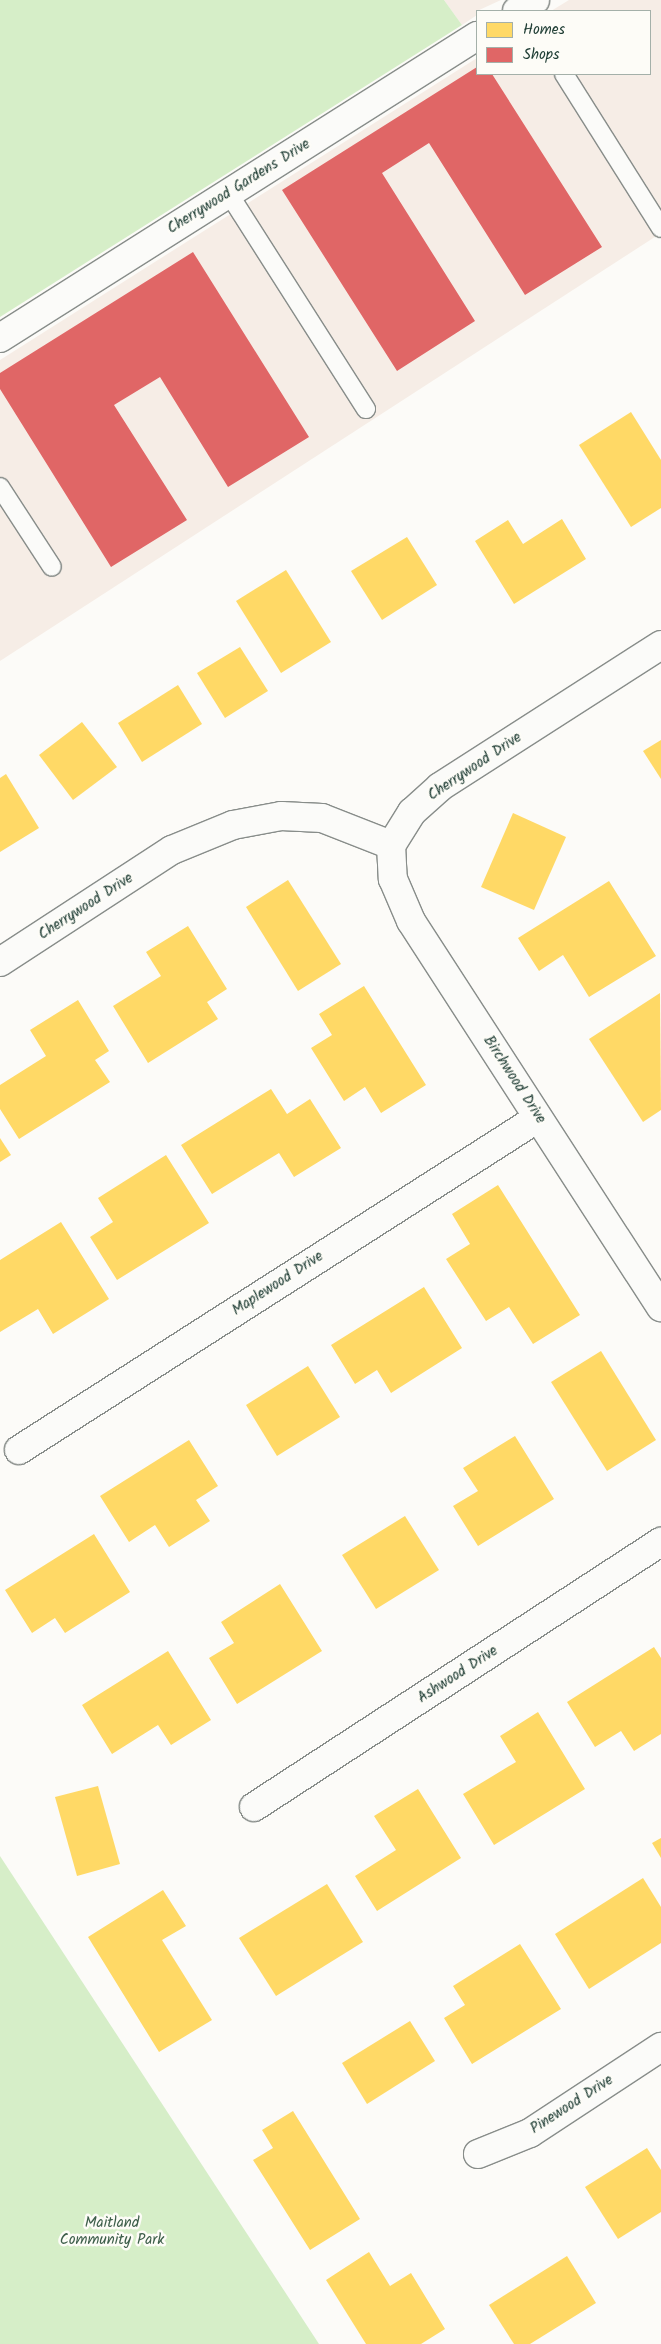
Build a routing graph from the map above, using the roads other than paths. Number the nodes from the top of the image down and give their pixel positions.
1 (476, 37) edge
2 (565, 75) edge
3 (229, 194) junction
4 (661, 228) edge
5 (0, 338) edge
6 (366, 408) dead end
7 (0, 487) edge
8 (52, 566) dead end
9 (661, 645) edge
10 (391, 845) junction
11 (0, 962) edge
12 (538, 1118) junction
13 (661, 1307) edge
14 (18, 1450) dead end
15 (661, 1542) edge
16 (254, 1807) dead end
17 (661, 2047) edge
18 (478, 2154) dead end

1 - 3 street, Cherrywood Gardens Drive
2 - 4 lane
3 - 5 street, Cherrywood Gardens Drive
3 - 6 lane
7 - 8 lane
9 - 10 street, Cherrywood Drive
10 - 11 street, Cherrywood Drive
10 - 12 street, Birchwood Drive
12 - 13 street, Birchwood Drive
12 - 14 street, Maplewood Drive
15 - 16 street, Ashwood Drive
17 - 18 street, Pinewood Drive

